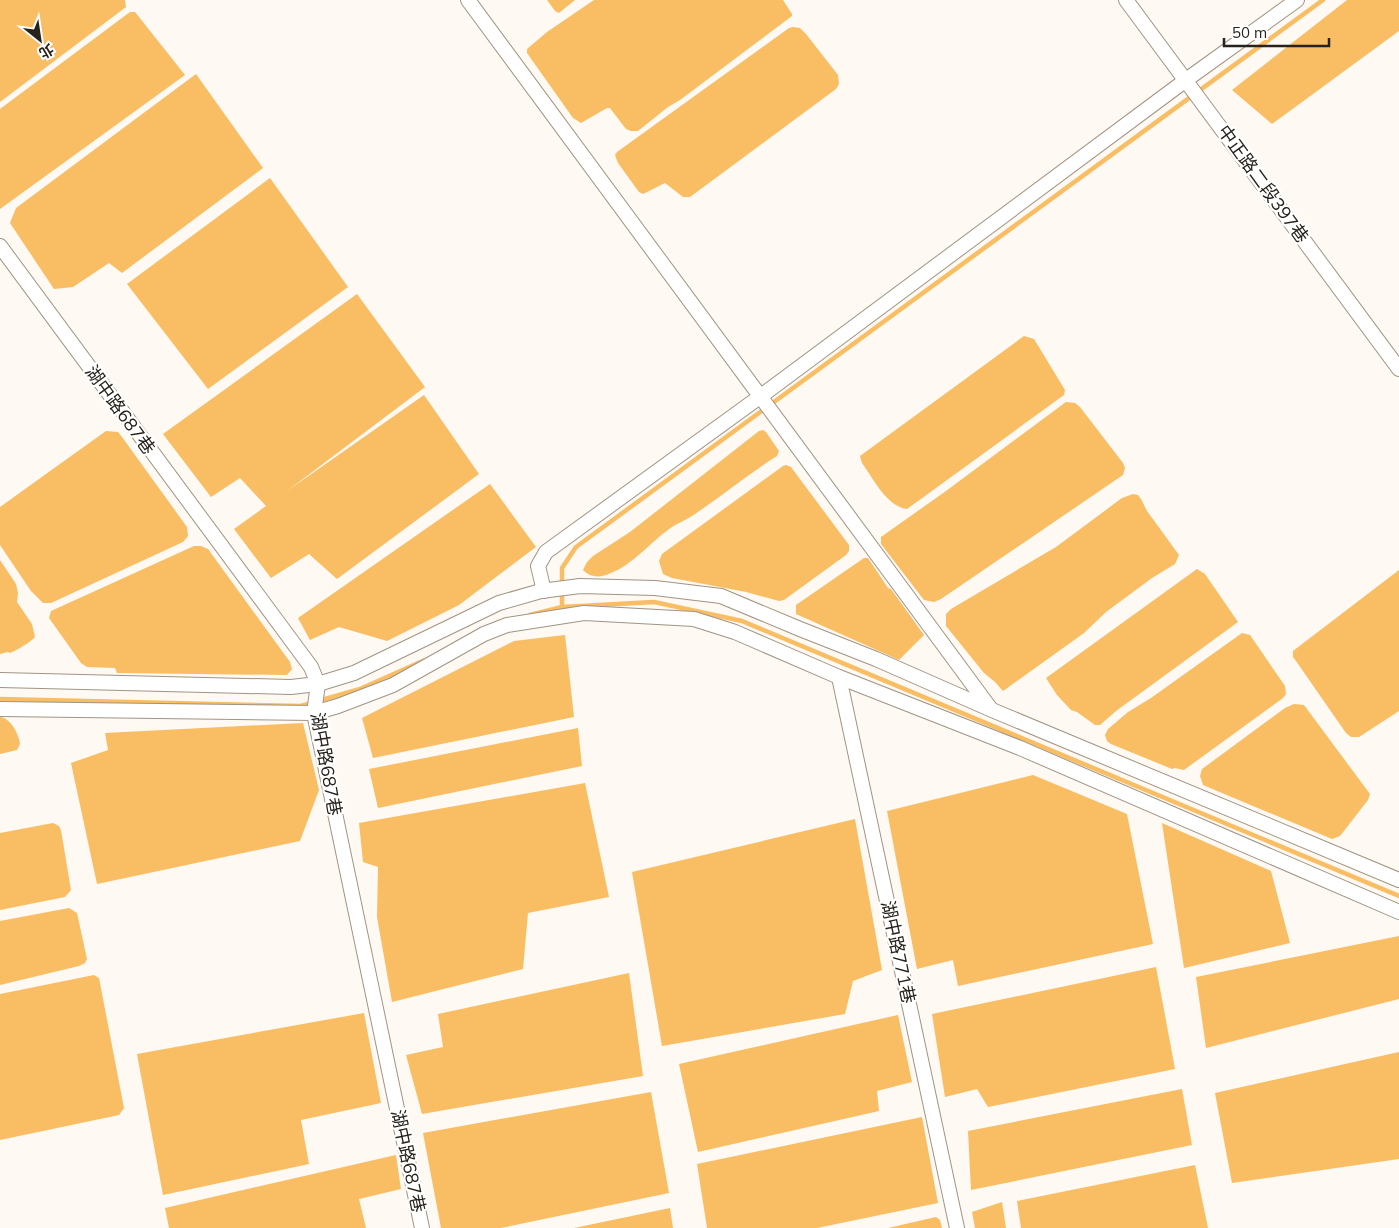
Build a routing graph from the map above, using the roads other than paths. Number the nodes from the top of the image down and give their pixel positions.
1 (468, 0) edge
2 (1126, 0) edge
3 (1297, 0) edge
4 (1186, 80) junction
5 (0, 246) edge
6 (1399, 368) edge
7 (761, 396) junction
8 (544, 591) junction
9 (840, 677) junction
10 (0, 680) edge
11 (318, 684) junction
12 (0, 709) edge
13 (992, 710) junction
14 (314, 713) junction
15 (1399, 880) edge
16 (1399, 912) edge
17 (422, 1228) edge
18 (957, 1228) edge

1 - 7 street
2 - 4 street, 中正路二段397巷
3 - 4 street
4 - 6 street, 中正路二段397巷
4 - 7 street
5 - 11 street, 湖中路687巷
7 - 8 street
7 - 13 street
8 - 11 street
8 - 13 street
9 - 14 street
9 - 16 street
9 - 18 street, 湖中路771巷
10 - 11 street
11 - 14 street, 湖中路687巷
12 - 14 street
13 - 15 street
14 - 17 street, 湖中路687巷

